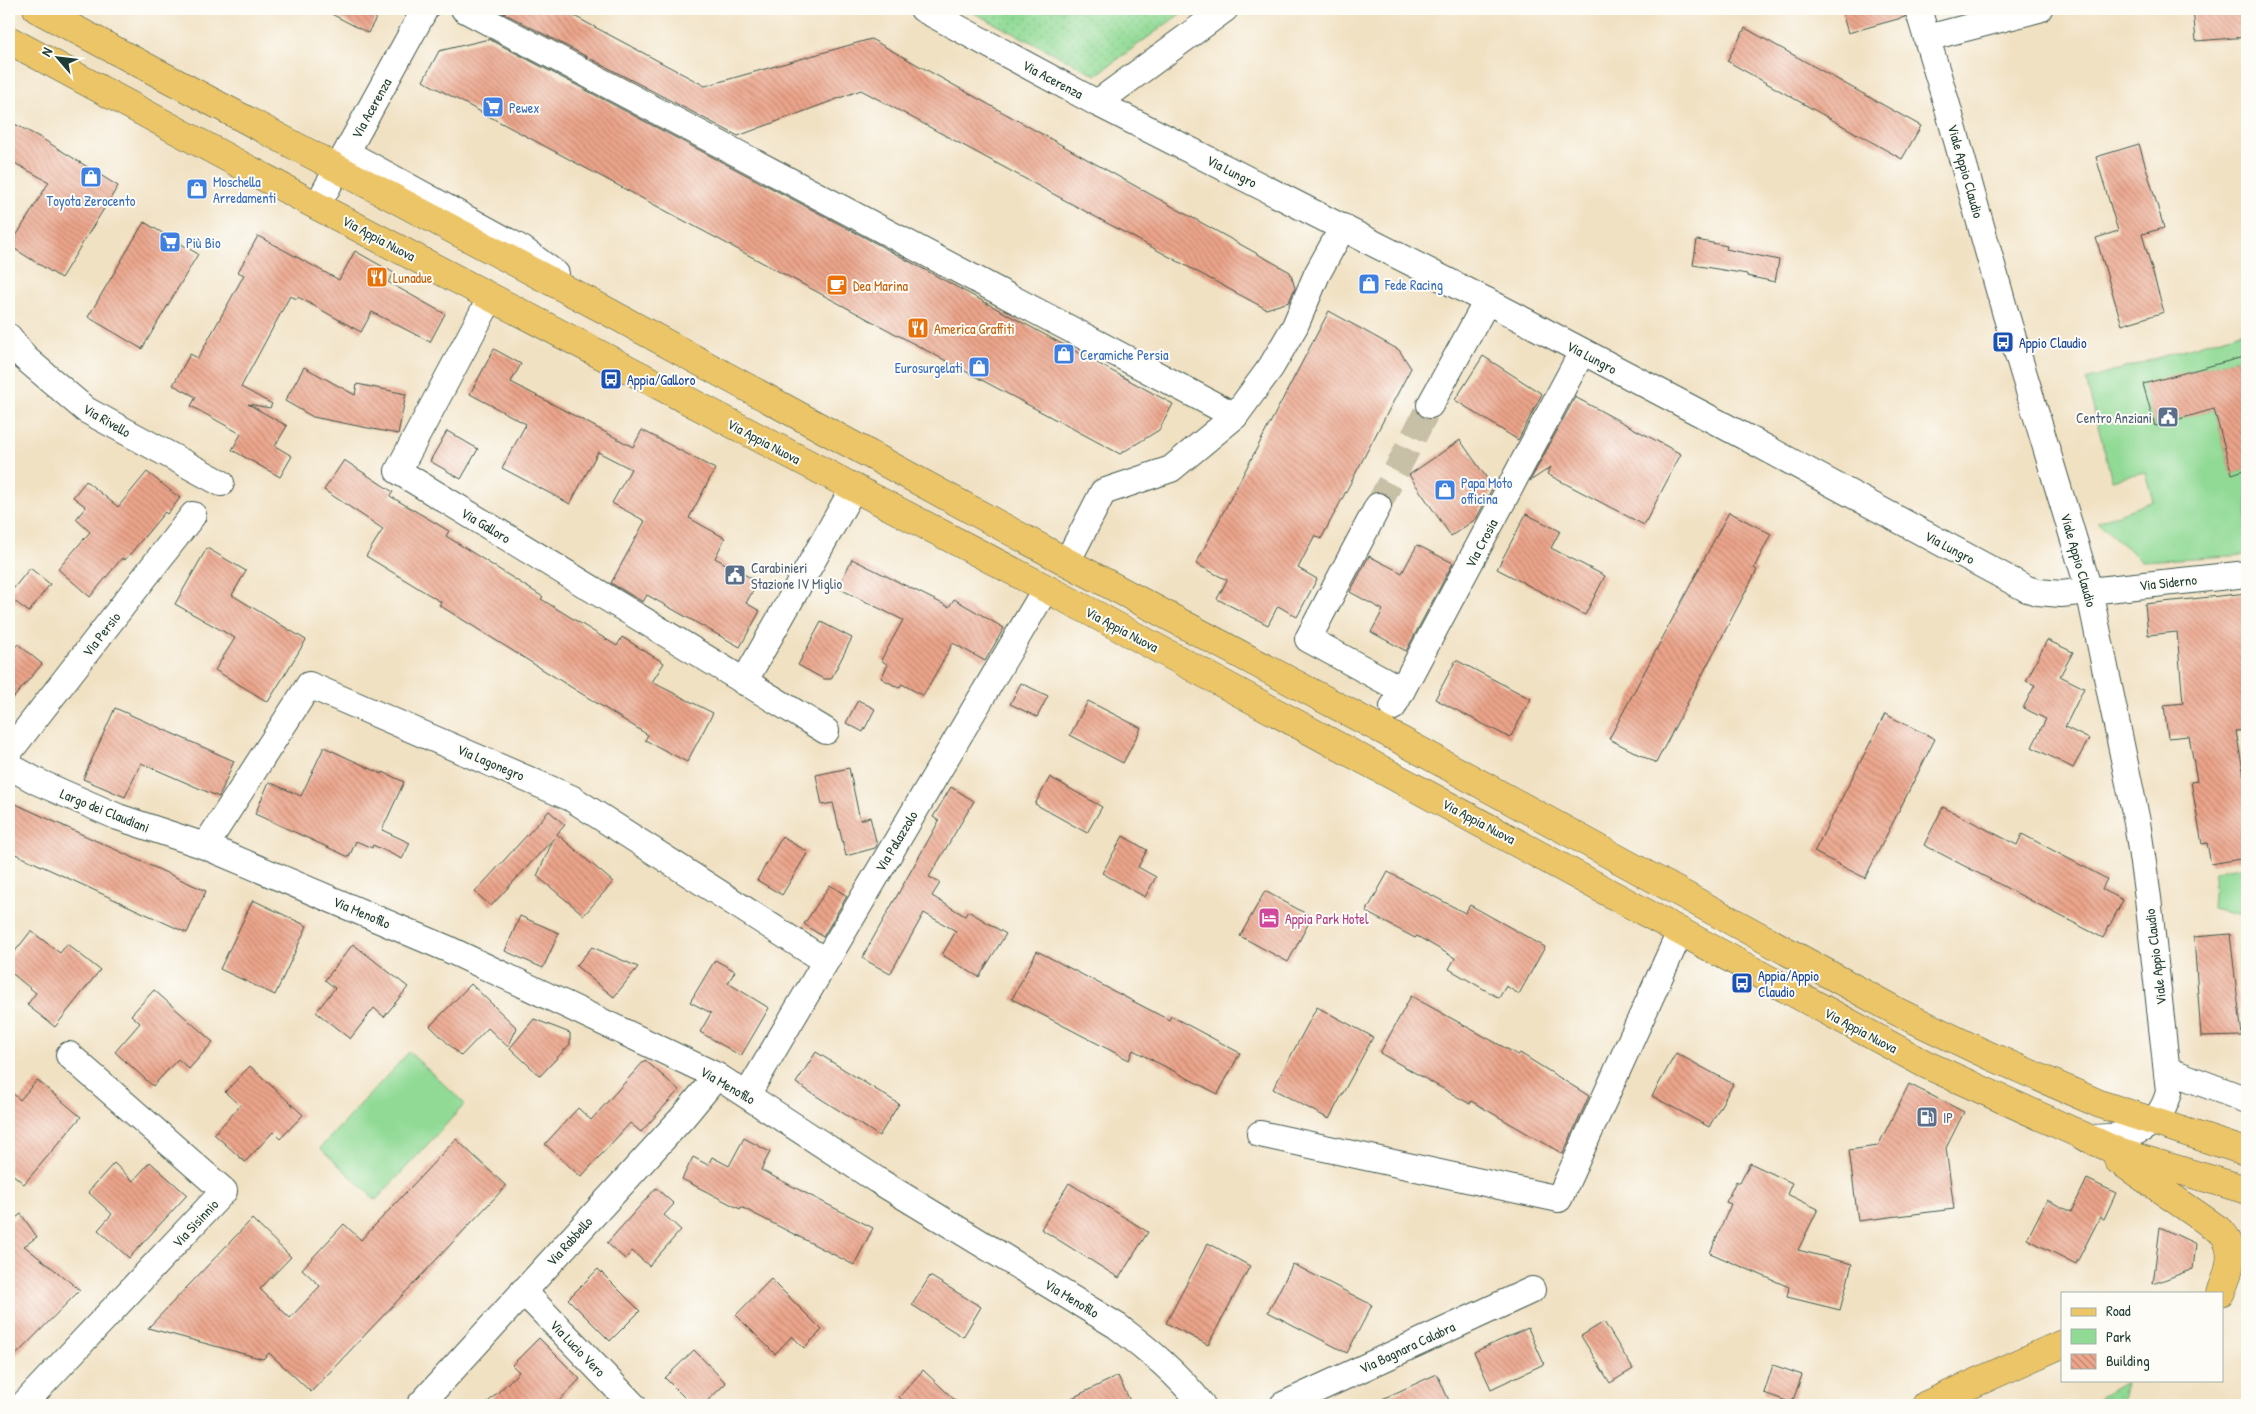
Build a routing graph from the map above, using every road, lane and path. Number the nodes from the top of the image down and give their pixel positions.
1 (37, 9) edge
2 (425, 9) edge
3 (464, 9) edge
4 (923, 9) edge
5 (1225, 9) edge
6 (1918, 9) edge
7 (2039, 9) edge
8 (1928, 38) junction
9 (9, 40) edge
10 (1097, 103) junction
11 (342, 161) junction
12 (317, 206) junction
13 (1343, 227) junction
14 (491, 297) junction
15 (1487, 301) junction
16 (9, 337) edge
17 (1582, 352) junction
18 (1430, 405) tunnel mouth
19 (1235, 416) junction
20 (221, 482) dead end
21 (854, 489) junction
22 (1378, 506) tunnel mouth
23 (193, 515) dead end
24 (1066, 562) junction
25 (2247, 574) edge
26 (1046, 588) junction
27 (2089, 590) junction
28 (744, 682) junction
29 (826, 731) dead end
30 (9, 752) edge
31 (9, 766) edge
32 (205, 846) junction
33 (1680, 932) junction
34 (825, 961) junction
35 (69, 1055) dead end
36 (2167, 1070) junction
37 (716, 1076) junction
38 (747, 1095) junction
39 (2247, 1100) edge
40 (2152, 1121) junction
41 (1260, 1134) dead end
42 (2085, 1138) junction
43 (2247, 1152) edge
44 (2247, 1190) edge
45 (2247, 1286) edge
46 (1532, 1290) dead end
47 (523, 1291) junction
48 (2220, 1292) edge
49 (2061, 1344) edge
50 (22, 1405) edge
51 (420, 1405) edge
52 (633, 1405) edge
53 (1202, 1405) edge
54 (1282, 1405) edge
55 (1926, 1405) edge

1 - 11 main road
2 - 11 street, Via Acerenza
3 - 19 street
4 - 10 street, Via Acerenza
5 - 10 street, Via Acerenza
6 - 8 street, Viale Appio Claudio
7 - 8 street
8 - 27 street, Viale Appio Claudio
9 - 12 main road, Via Appia Nuova
10 - 13 street, Via Lungro
11 - 12 street, Via Acerenza
11 - 24 main road
12 - 14 main road, Via Appia Nuova
13 - 15 street, Via Lungro
13 - 19 street
14 - 21 main road, Via Appia Nuova
14 - 28 street, Via Galloro
15 - 17 street, Via Lungro
15 - 18 street
16 - 20 street, Via Rivello
17 - 22 street, Via Crosia
17 - 27 street, Via Lungro
19 - 24 street
21 - 26 main road, Via Appia Nuova
21 - 28 street
23 - 30 street, Via Persio
24 - 40 main road
25 - 27 street, Via Siderno
26 - 33 main road, Via Appia Nuova
26 - 34 street, Via Palazzolo
27 - 36 street, Viale Appio Claudio
28 - 29 street, Via Galloro
31 - 32 street, Largo dei Claudiani
32 - 34 street, Via Lagonegro
32 - 37 street, Via Menofilo
33 - 41 street
33 - 42 main road, Via Appia Nuova
34 - 38 street, Via Palazzolo
35 - 50 street, Via Sisinnio
36 - 39 street
36 - 40 street, Viale Appio Claudio
37 - 38 street, Via Menofilo
37 - 47 street, Via Rabbello
38 - 53 street, Via Menofilo
40 - 42 street
40 - 43 main road
42 - 44 main road, Via Appia Nuova
42 - 48 main road
45 - 48 main road
46 - 54 street, Via Bagnara Calabra
47 - 51 street, Via Rabbello
47 - 52 street, Via Lucio Vero
49 - 55 main road

